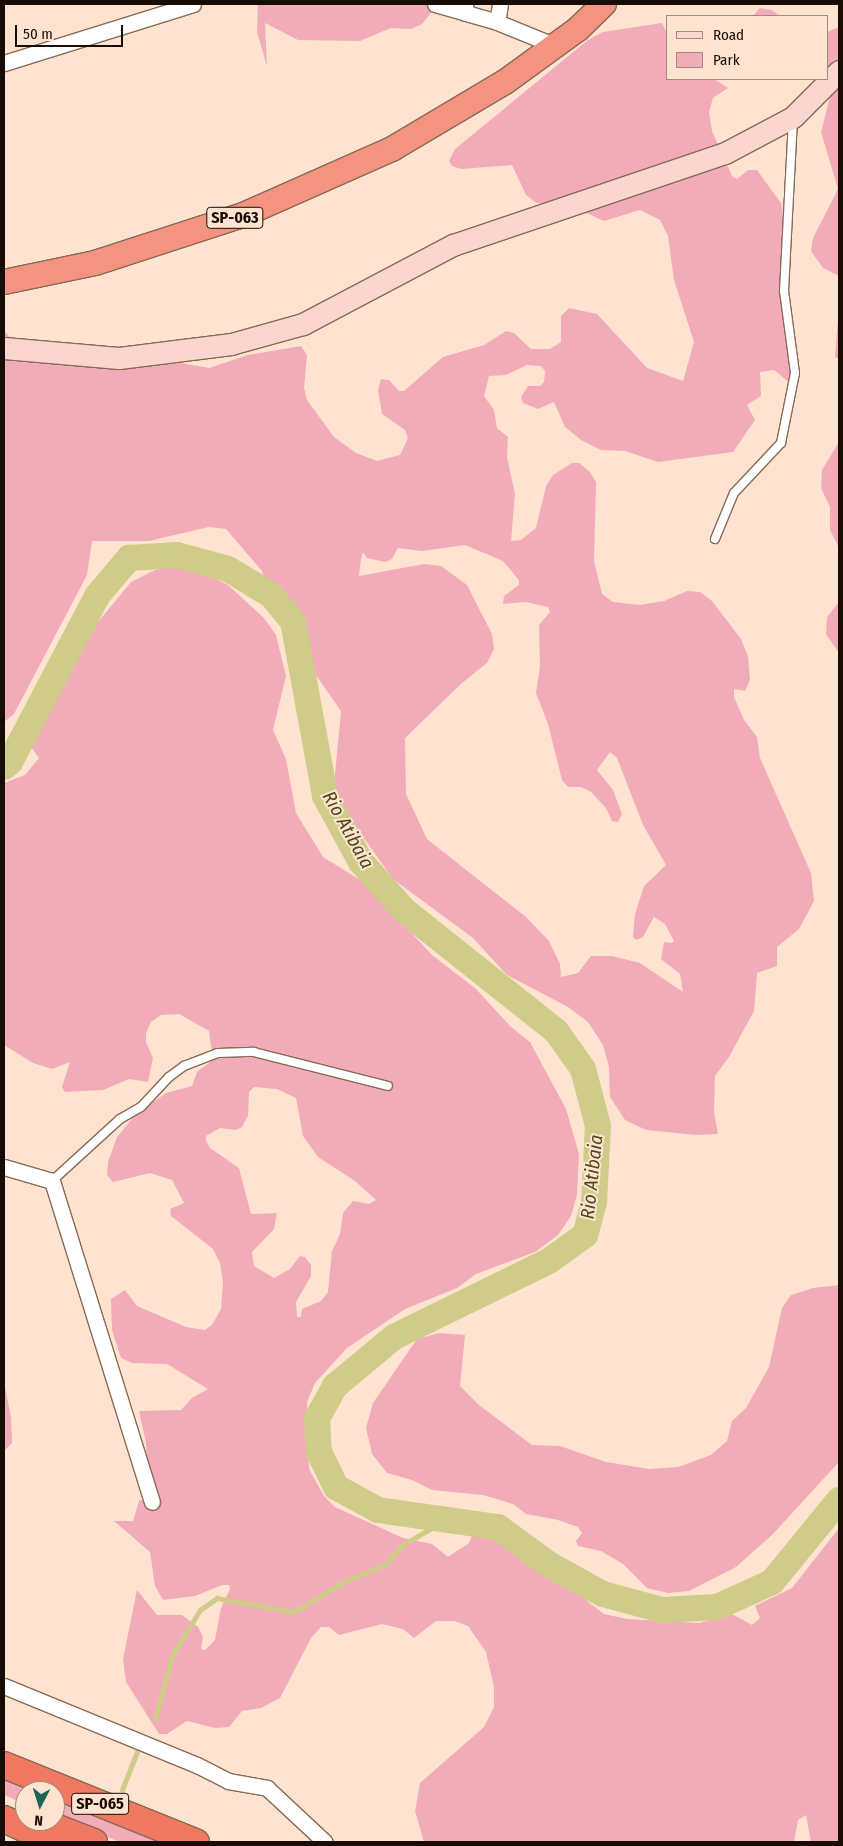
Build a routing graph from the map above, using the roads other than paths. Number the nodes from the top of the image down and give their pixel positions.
1 (193, 4) edge
2 (435, 4) edge
3 (500, 4) edge
4 (604, 4) edge
5 (465, 8) edge
6 (497, 22) junction
7 (556, 46) junction
8 (4, 64) edge
9 (839, 71) edge
10 (793, 117) junction
11 (4, 282) edge
12 (4, 348) edge
13 (716, 539) dead end
14 (388, 1086) dead end
15 (4, 1167) edge
16 (52, 1181) junction
17 (152, 1502) dead end
18 (4, 1686) edge
19 (4, 1752) edge
20 (4, 1764) edge
21 (130, 1816) junction
22 (4, 1819) edge
23 (65, 1831) edge
24 (53, 1842) edge
25 (94, 1842) edge
26 (196, 1842) edge
27 (324, 1842) edge

1 - 8 street
2 - 5 street
3 - 6 street
4 - 7 highway, SP-063
5 - 6 street
6 - 7 street
7 - 11 highway, SP-063
9 - 10 main road
10 - 12 main road
10 - 13 lane
14 - 16 lane
15 - 16 street
16 - 17 street
18 - 27 street
19 - 21 highway
20 - 21 highway, SP-065
21 - 26 highway, SP-065
22 - 24 highway
23 - 25 highway, SP-065

